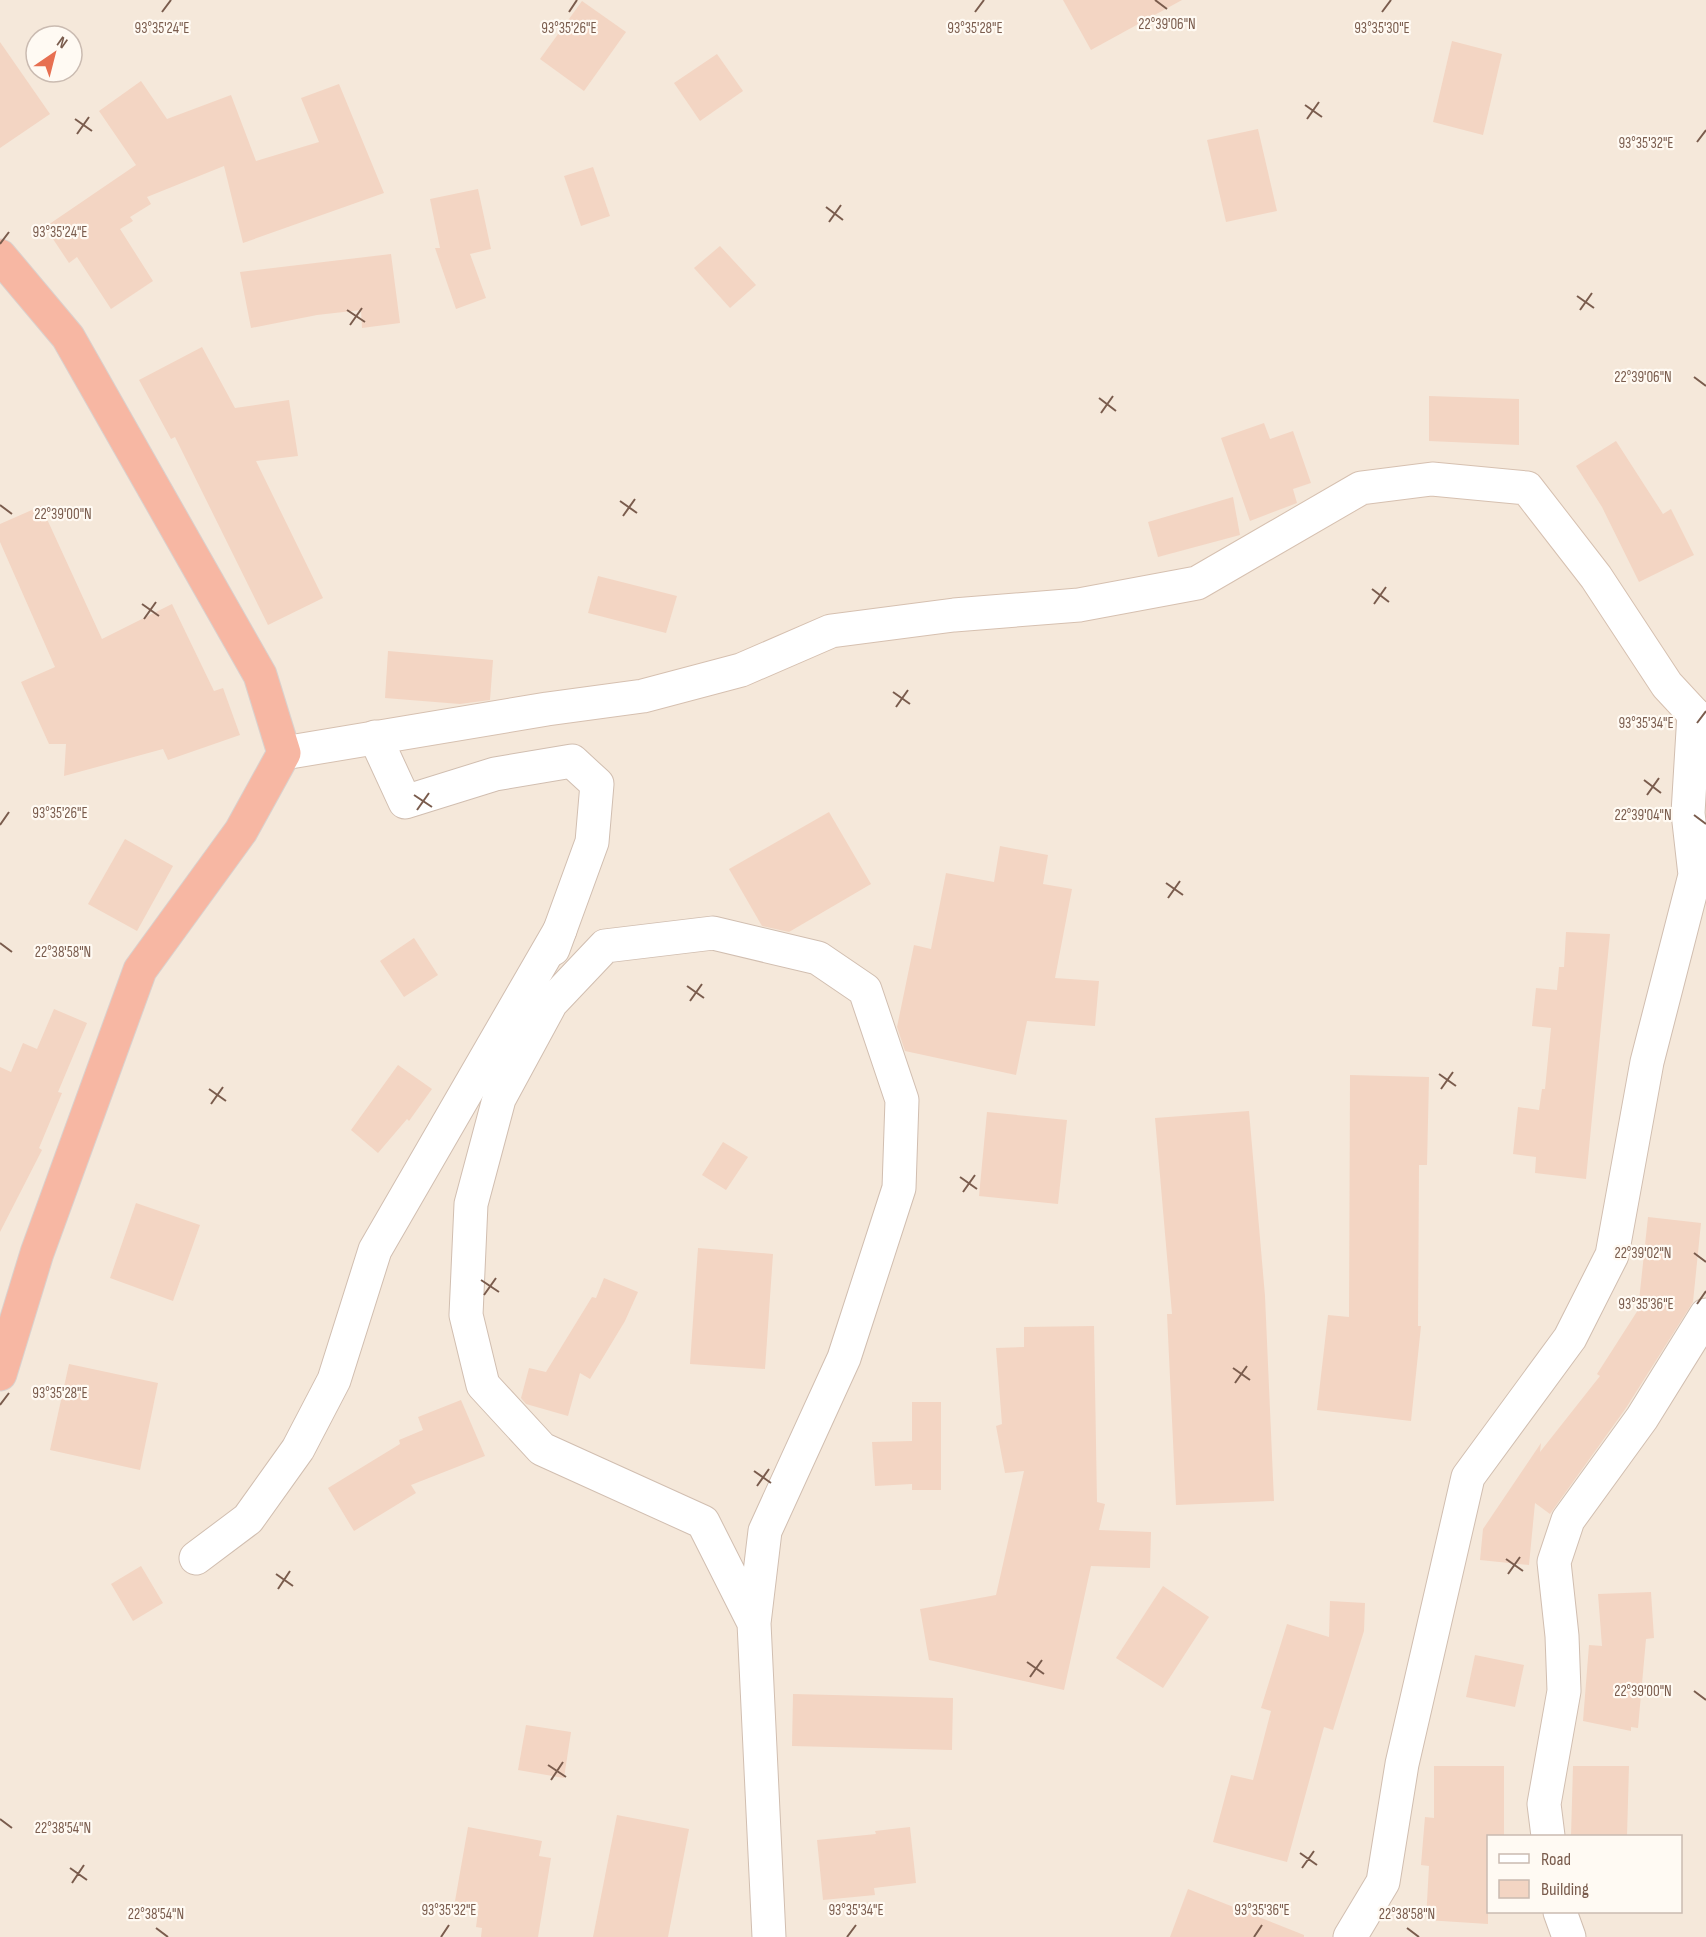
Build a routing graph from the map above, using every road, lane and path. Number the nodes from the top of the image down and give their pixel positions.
1 (0, 256) edge
2 (1700, 721) edge
3 (375, 737) junction
4 (1706, 747) edge
5 (284, 753) junction
6 (560, 930) junction
7 (499, 1099) junction
8 (1706, 1315) edge
9 (0, 1374) edge
10 (196, 1558) dead end
11 (754, 1623) junction
12 (1548, 1835) edge
13 (1561, 1913) edge
14 (769, 1937) edge
15 (1350, 1937) edge
16 (1569, 1937) edge

1 - 5 highway
2 - 3 street
2 - 4 street
2 - 15 street
3 - 5 street
3 - 6 street
5 - 9 highway
6 - 7 street
6 - 10 street
7 - 11 street
7 - 11 street
8 - 12 street
11 - 14 street
13 - 16 street

